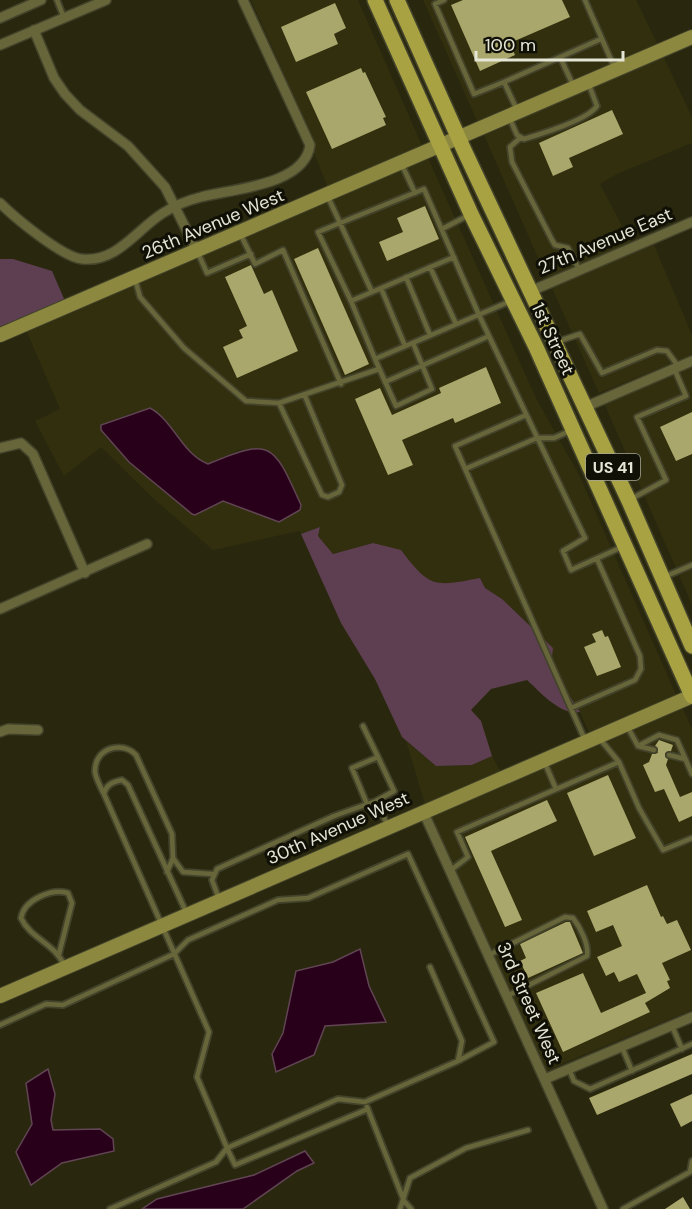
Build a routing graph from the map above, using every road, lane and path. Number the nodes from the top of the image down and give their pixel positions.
1 (41, 0) edge
2 (57, 0) edge
3 (106, 0) edge
4 (243, 0) edge
5 (375, 0) edge
6 (397, 0) edge
7 (444, 0) edge
8 (585, 0) edge
9 (0, 18) edge
10 (64, 18) junction
11 (34, 30) junction
12 (692, 37) edge
13 (601, 39) junction
14 (0, 45) edge
15 (560, 57) junction
16 (615, 70) junction
17 (504, 82) junction
18 (588, 82) junction
19 (574, 88) junction
20 (513, 114) junction
21 (458, 138) junction
22 (520, 138) junction
23 (440, 146) junction
24 (401, 163) junction
25 (415, 193) junction
26 (327, 194) junction
27 (0, 202) edge
28 (176, 207) junction
29 (471, 214) junction
30 (692, 222) edge
31 (340, 223) junction
32 (442, 229) junction
33 (240, 232) junction
34 (196, 251) junction
35 (251, 254) junction
36 (454, 256) junction
37 (430, 267) junction
38 (580, 271) junction
39 (406, 277) junction
40 (134, 278) junction
41 (381, 288) junction
42 (531, 291) junction
43 (372, 292) junction
44 (514, 300) junction
45 (351, 301) junction
46 (479, 315) junction
47 (456, 324) junction
48 (0, 335) edge
49 (430, 335) junction
50 (489, 336) junction
51 (555, 342) junction
52 (413, 343) junction
53 (405, 346) junction
54 (375, 359) junction
55 (692, 361) edge
56 (422, 366) junction
57 (676, 367) junction
58 (379, 369) junction
59 (385, 382) junction
60 (340, 384) junction
61 (305, 396) junction
62 (279, 403) junction
63 (585, 407) junction
64 (526, 415) junction
65 (573, 429) junction
66 (537, 438) junction
67 (0, 448) edge
68 (465, 469) junction
69 (629, 501) junction
70 (147, 544) dead end
71 (625, 546) junction
72 (650, 551) junction
73 (597, 559) junction
74 (691, 565) edge
75 (692, 572) edge
76 (85, 573) junction
77 (662, 578) junction
78 (0, 609) edge
79 (692, 646) edge
80 (692, 696) edge
81 (571, 708) junction
82 (625, 724) junction
83 (363, 726) dead end
84 (38, 730) dead end
85 (0, 732) edge
86 (591, 738) junction
87 (638, 746) junction
88 (654, 750) dead end
89 (669, 755) dead end
90 (378, 757) junction
91 (543, 758) junction
92 (685, 759) junction
93 (619, 762) junction
94 (690, 765) edge
95 (692, 774) edge
96 (556, 789) junction
97 (104, 795) junction
98 (376, 801) junction
99 (367, 804) junction
100 (423, 811) junction
101 (388, 826) junction
102 (692, 838) edge
103 (173, 858) junction
104 (450, 870) junction
105 (167, 872) junction
106 (212, 874) junction
107 (219, 900) junction
108 (187, 914) junction
109 (161, 925) junction
110 (59, 954) junction
111 (174, 954) junction
112 (489, 955) junction
113 (430, 967) dead end
114 (65, 968) junction
115 (0, 996) edge
116 (507, 996) junction
117 (692, 1017) edge
118 (0, 1024) edge
119 (672, 1026) junction
120 (692, 1044) edge
121 (622, 1047) junction
122 (682, 1049) junction
123 (458, 1061) junction
124 (569, 1069) junction
125 (632, 1071) junction
126 (545, 1079) junction
127 (365, 1102) junction
128 (368, 1109) junction
129 (528, 1130) dead end
130 (227, 1148) junction
131 (692, 1161) edge
132 (691, 1174) edge
133 (404, 1201) junction
134 (110, 1209) edge
135 (400, 1209) edge
136 (411, 1209) edge
137 (603, 1209) edge
138 (623, 1209) edge

1 - 9 street
2 - 10 lane
3 - 10 street
4 - 28 street
5 - 23 main road, 1st Street / US 41
6 - 21 main road, 1st Street / US 41
7 - 17 lane
8 - 13 lane
10 - 11 street
11 - 14 street
11 - 28 street
12 - 16 street, 26th Avenue West
13 - 15 lane
13 - 16 lane
15 - 17 lane
15 - 19 lane
16 - 18 street, 26th Avenue West
17 - 20 lane
18 - 19 street, 26th Avenue West
18 - 22 lane
19 - 20 street, 26th Avenue West
20 - 21 street, 26th Avenue West
20 - 22 lane
21 - 23 street, 26th Avenue West
21 - 42 main road, 1st Street / US 41
22 - 38 lane
23 - 24 street, 26th Avenue West
23 - 29 main road, 1st Street / US 41
24 - 25 lane
24 - 26 street, 26th Avenue West
25 - 31 lane
25 - 32 lane
26 - 31 lane
26 - 33 street, 26th Avenue West
27 - 28 street
28 - 34 street
29 - 32 lane
29 - 44 main road, 1st Street / US 41
30 - 38 street, 27th Avenue East
31 - 43 lane
31 - 45 lane
32 - 36 lane
33 - 34 street, 26th Avenue West
33 - 35 lane
34 - 35 lane
34 - 40 street, 26th Avenue West
35 - 60 lane
36 - 37 lane
36 - 46 lane
37 - 39 lane
37 - 47 lane
38 - 42 street, 27th Avenue East
39 - 41 lane
39 - 49 lane
40 - 48 street, 26th Avenue West
40 - 62 lane
41 - 43 lane
41 - 53 lane
42 - 51 main road, 1st Street / US 41
43 - 45 lane
44 - 46 lane
44 - 63 main road
44 - 65 main road, 1st Street / US 41
45 - 54 lane
46 - 47 lane
46 - 50 lane
47 - 49 lane
49 - 52 lane
50 - 56 lane
50 - 64 lane
51 - 57 lane
51 - 63 main road, 1st Street / US 41
52 - 53 lane
52 - 56 lane
53 - 54 lane
54 - 58 lane
55 - 57 street
56 - 59 lane
56 - 59 lane
57 - 63 street
57 - 69 lane
58 - 59 lane
58 - 60 lane
60 - 61 lane
61 - 62 lane
61 - 62 lane
63 - 69 main road, 1st Street / US 41
64 - 66 lane
64 - 68 lane
65 - 66 lane
65 - 71 main road, 1st Street / US 41
65 - 72 main road
66 - 68 lane
66 - 73 lane
67 - 76 street
68 - 81 lane
69 - 72 main road, 1st Street / US 41
70 - 76 street
71 - 73 lane
71 - 80 main road, 1st Street / US 41
72 - 77 main road, 1st Street / US 41
73 - 81 lane
74 - 75 lane
74 - 77 lane
76 - 78 street
77 - 79 main road, 1st Street / US 41
80 - 82 street, 30th Avenue West
81 - 86 lane
82 - 86 street, 30th Avenue West
82 - 87 lane
83 - 90 lane
84 - 85 street
86 - 91 street, 30th Avenue West
86 - 93 lane
87 - 88 lane
87 - 92 lane
89 - 92 lane
90 - 98 lane
90 - 99 lane
91 - 96 lane
91 - 100 street, 30th Avenue West
92 - 94 lane
93 - 96 lane
93 - 102 lane
94 - 95 lane
96 - 104 lane
97 - 103 lane
97 - 105 lane
97 - 109 lane
98 - 99 lane
98 - 101 lane
99 - 106 lane
100 - 101 street, 30th Avenue West
100 - 104 street, 3rd Street West
101 - 107 street, 30th Avenue West
103 - 105 lane
103 - 106 lane
104 - 112 street, 3rd Street West
105 - 108 lane
106 - 107 lane
107 - 108 street, 30th Avenue West
108 - 109 street, 30th Avenue West
109 - 111 lane
109 - 114 street, 30th Avenue West
110 - 110 lane
110 - 114 lane
111 - 118 lane
111 - 123 lane
111 - 130 lane
112 - 116 street, 3rd Street West
112 - 116 lane
113 - 123 lane
114 - 115 street, 30th Avenue West
116 - 126 street, 3rd Street West
117 - 119 street
119 - 121 street
119 - 122 lane
120 - 122 lane
121 - 124 street
121 - 125 lane
122 - 125 lane
123 - 127 lane
124 - 125 lane
124 - 126 street
126 - 137 street, 3rd Street West
127 - 128 lane
127 - 130 lane
128 - 130 lane
128 - 133 lane
129 - 133 lane
130 - 134 lane
131 - 132 lane
132 - 138 lane
133 - 135 lane
133 - 136 lane

